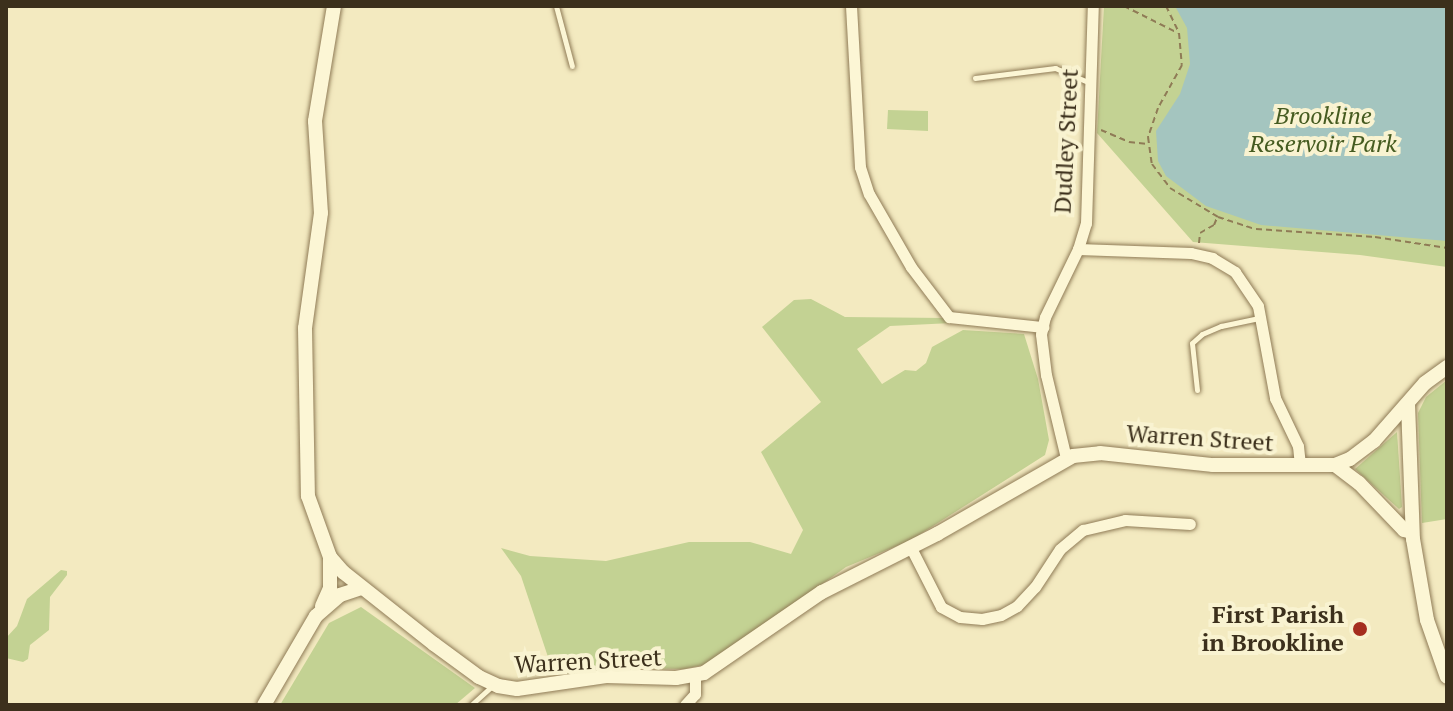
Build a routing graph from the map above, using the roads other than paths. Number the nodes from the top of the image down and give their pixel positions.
1 (334, 6) edge
2 (556, 6) edge
3 (851, 6) edge
4 (1093, 6) edge
5 (572, 66) dead end
6 (975, 78) dead end
7 (1092, 83) junction
8 (1078, 249) junction
9 (1261, 318) junction
10 (1043, 327) junction
11 (1447, 367) edge
12 (1197, 390) dead end
13 (1408, 404) junction
14 (1066, 458) junction
15 (1300, 465) junction
16 (1335, 465) junction
17 (1190, 524) dead end
18 (1412, 532) junction
19 (911, 548) junction
20 (330, 557) junction
21 (361, 588) junction
22 (316, 616) junction
23 (695, 675) junction
24 (1447, 677) edge
25 (494, 684) junction
26 (264, 705) edge
27 (471, 705) edge
28 (685, 705) edge

1 - 20 street, Warren Street
2 - 5 lane
3 - 10 street
4 - 7 street, Dudley Street
6 - 7 lane
7 - 8 street, Dudley Street
8 - 9 street
8 - 10 street, Dudley Street
9 - 12 lane
9 - 15 street
10 - 14 street, Dudley Street
11 - 13 street
13 - 16 street
13 - 18 street
14 - 15 street, Warren Street
14 - 19 street, Warren Street
15 - 16 street, Warren Street
16 - 18 street
17 - 19 street
18 - 24 street
19 - 23 street, Warren Street
20 - 21 street, Warren Street
20 - 22 street
21 - 22 street
21 - 25 street, Warren Street
22 - 26 street
23 - 25 street, Warren Street
23 - 28 street
25 - 27 lane

